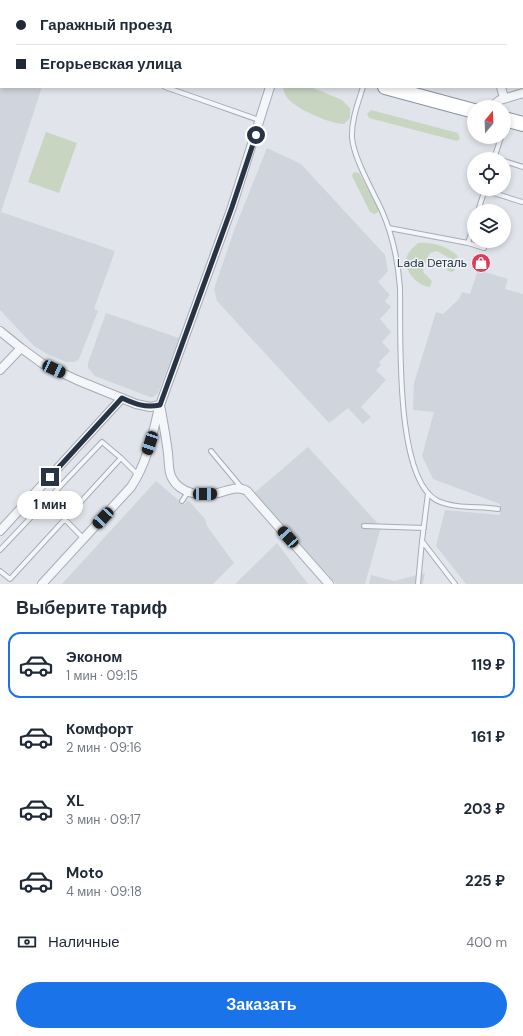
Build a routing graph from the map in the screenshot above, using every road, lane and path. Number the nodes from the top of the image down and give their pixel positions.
1 (168, 88) edge
2 (270, 88) edge
3 (362, 88) edge
4 (389, 88) edge
5 (501, 88) edge
6 (523, 93) edge
7 (504, 98) junction
8 (500, 100) edge
9 (467, 109) edge
10 (260, 120) junction
11 (511, 122) edge
12 (523, 124) edge
13 (511, 163) edge
14 (523, 167) edge
15 (504, 196) edge
16 (522, 202) dead end
17 (389, 228) junction
18 (467, 243) edge
19 (0, 331) edge
20 (20, 348) junction
21 (0, 370) edge
22 (122, 398) junction
23 (160, 405) junction
24 (211, 451) dead end
25 (120, 458) junction
26 (138, 476) junction
27 (242, 488) junction
28 (188, 492) junction
29 (428, 493) junction
30 (182, 500) dead end
31 (47, 501) junction
32 (498, 508) dead end
33 (65, 520) junction
34 (364, 526) dead end
35 (424, 528) junction
36 (0, 531) edge
37 (83, 538) junction
38 (422, 541) junction
39 (0, 550) edge
40 (0, 571) edge
41 (42, 584) edge
42 (329, 584) edge
43 (418, 584) edge
44 (455, 584) edge

1 - 10 lane
2 - 10 street
3 - 17 lane
4 - 9 highway
5 - 7 street
6 - 7 street
7 - 8 street
10 - 23 street
11 - 12 highway
13 - 14 lane
15 - 16 lane
17 - 18 lane
17 - 29 lane
19 - 20 street
20 - 21 street
20 - 22 street
22 - 23 street
22 - 36 street
23 - 26 street
23 - 28 street
24 - 27 lane
25 - 26 lane
25 - 31 lane
25 - 33 lane
26 - 37 street
27 - 28 street
27 - 42 street
28 - 30 lane
29 - 32 lane
29 - 35 lane
31 - 33 lane
31 - 39 lane
33 - 37 lane
33 - 40 lane
34 - 35 lane
35 - 38 lane
37 - 41 street
38 - 43 lane
38 - 44 lane

